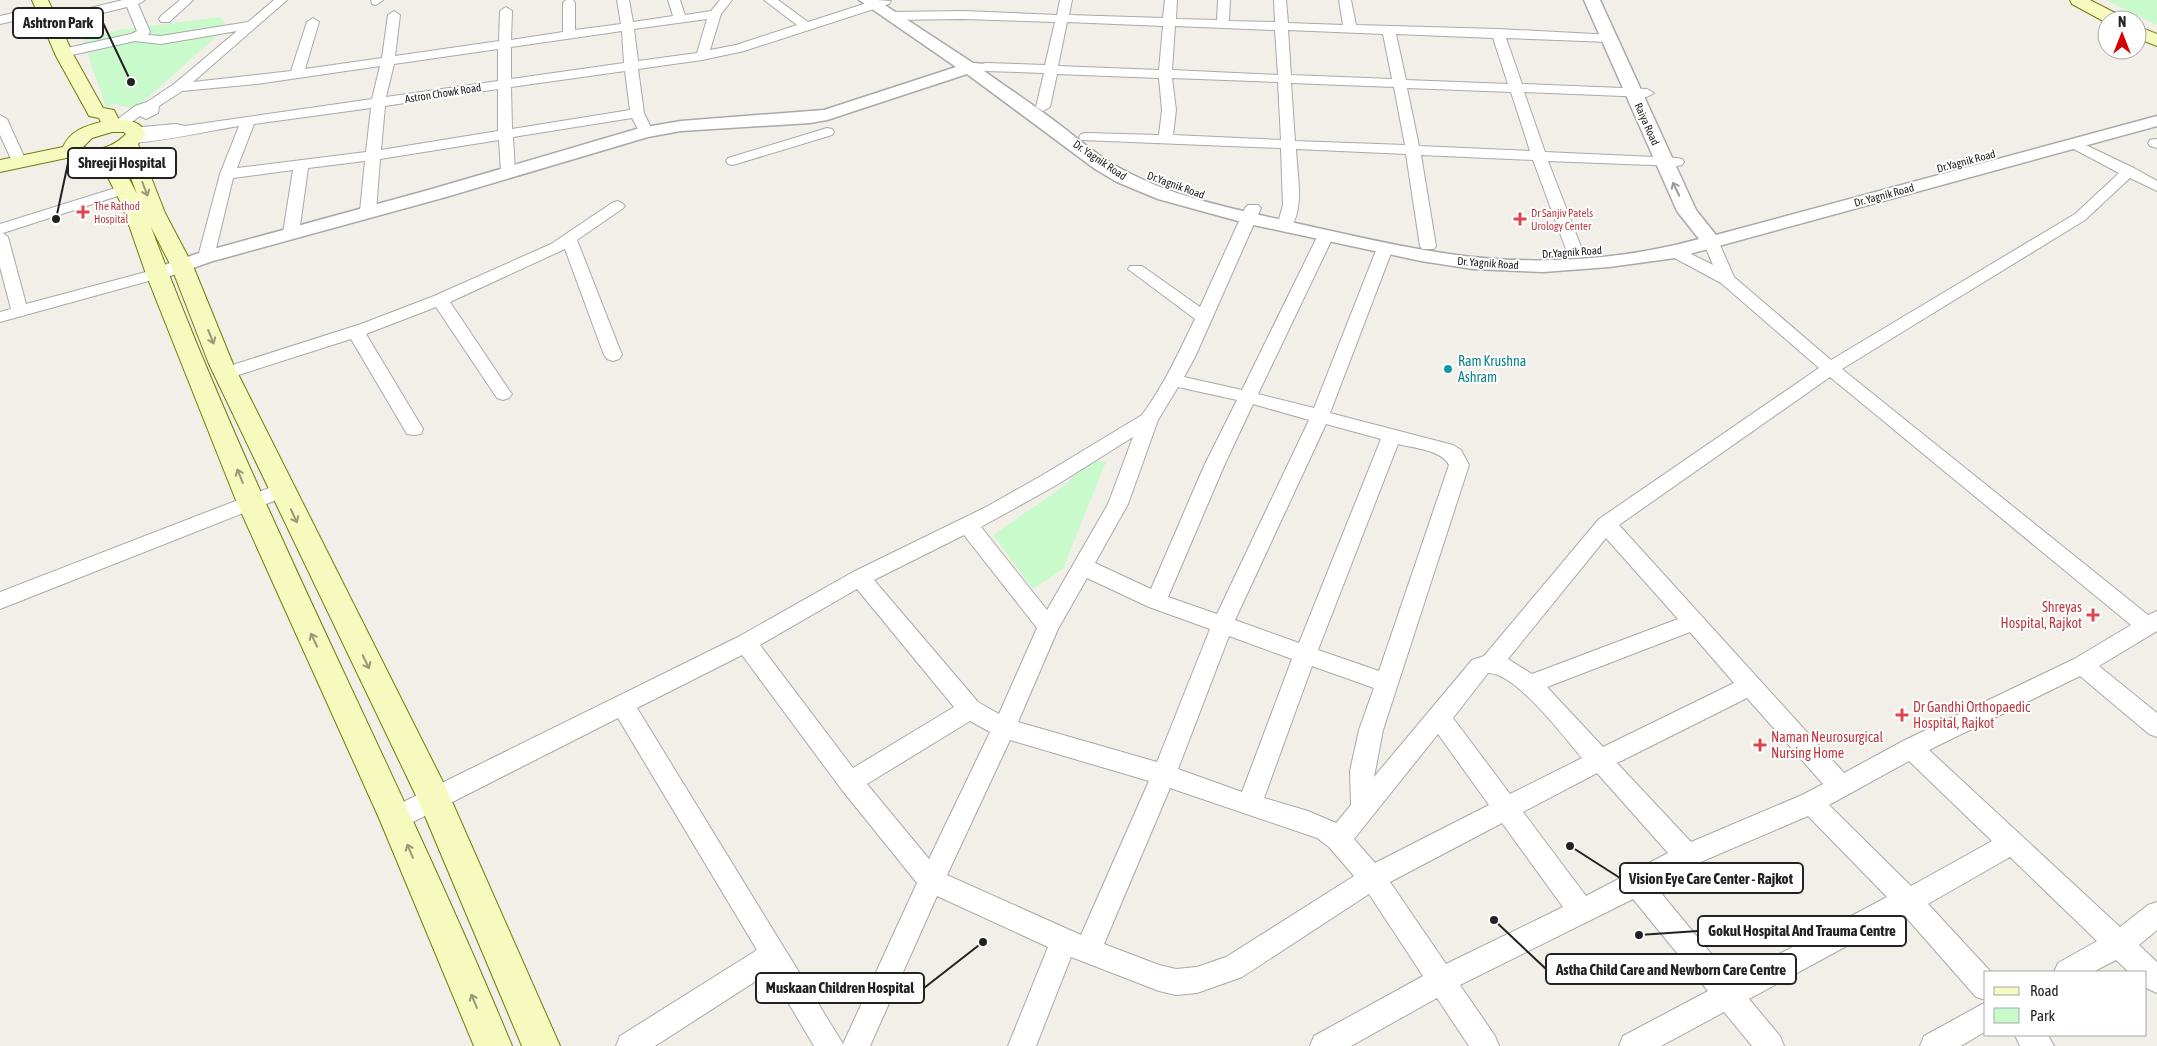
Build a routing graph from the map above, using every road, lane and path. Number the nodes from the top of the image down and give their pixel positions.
1 (187, 0) edge
2 (281, 0) edge
3 (623, 0) edge
4 (674, 0) edge
5 (726, 0) edge
6 (770, 0) edge
7 (967, 0) edge
8 (1066, 0) edge
9 (1171, 0) edge
10 (1224, 0) edge
11 (1280, 0) edge
12 (1344, 0) edge
13 (1592, 0) edge
14 (1604, 0) edge
15 (2078, 0) edge
16 (133, 1) edge
17 (569, 3) dead end
18 (885, 6) edge
19 (44, 10) edge
20 (2097, 10) edge
21 (506, 11) dead end
22 (714, 14) junction
23 (394, 15) dead end
24 (963, 15) junction
25 (165, 18) dead end
26 (680, 19) junction
27 (1061, 19) junction
28 (0, 20) edge
29 (313, 22) dead end
30 (1170, 23) junction
31 (252, 25) junction
32 (1223, 25) junction
33 (806, 26) junction
34 (1282, 26) junction
35 (627, 27) junction
36 (1350, 28) junction
37 (1389, 30) junction
38 (1498, 33) junction
39 (569, 36) junction
40 (135, 37) junction
41 (1609, 38) junction
42 (505, 46) junction
43 (63, 53) junction
44 (702, 56) junction
45 (388, 62) junction
46 (631, 67) junction
47 (977, 68) junction
48 (1052, 69) junction
49 (1165, 73) junction
50 (297, 74) junction
51 (1284, 79) junction
52 (1398, 83) junction
53 (504, 84) junction
54 (179, 87) junction
55 (1516, 87) junction
56 (1640, 93) junction
57 (378, 103) junction
58 (1043, 107) junction
59 (2157, 111) edge
60 (637, 113) junction
61 (0, 119) edge
62 (248, 121) junction
63 (2157, 121) edge
64 (117, 132) junction
65 (646, 132) junction
66 (827, 132) dead end
67 (504, 134) junction
68 (1086, 137) junction
69 (1166, 139) junction
70 (2075, 144) junction
71 (1288, 145) junction
72 (1413, 150) junction
73 (373, 156) junction
74 (1539, 156) junction
75 (733, 161) dead end
76 (16, 162) edge
77 (1670, 162) junction
78 (302, 166) junction
79 (508, 172) junction
80 (2128, 172) junction
81 (227, 174) junction
82 (2157, 187) edge
83 (125, 189) junction
84 (617, 206) dead end
85 (368, 211) junction
86 (1251, 213) junction
87 (1287, 221) junction
88 (0, 229) edge
89 (291, 233) junction
90 (1714, 234) junction
91 (1326, 235) junction
92 (0, 237) edge
93 (569, 239) junction
94 (1428, 246) junction
95 (1385, 248) junction
96 (1575, 252) junction
97 (1675, 252) junction
98 (182, 266) junction
99 (1136, 270) dead end
100 (1727, 279) junction
101 (440, 300) junction
102 (20, 312) junction
103 (0, 317) edge
104 (1204, 318) junction
105 (356, 332) junction
106 (613, 355) dead end
107 (1830, 368) junction
108 (226, 373) junction
109 (1172, 380) junction
110 (503, 394) dead end
111 (1248, 397) junction
112 (1320, 416) junction
113 (1149, 419) junction
114 (414, 429) dead end
115 (1392, 434) junction
116 (282, 490) junction
117 (251, 503) junction
118 (968, 524) junction
119 (1606, 524) junction
120 (1083, 567) junction
121 (860, 578) junction
122 (0, 601) edge
123 (1156, 601) junction
124 (1693, 622) junction
125 (2152, 623) edge
126 (1223, 624) junction
127 (1048, 627) junction
128 (746, 643) junction
129 (1305, 654) junction
130 (1491, 663) junction
131 (2082, 665) junction
132 (1386, 682) junction
133 (1530, 684) junction
134 (1750, 686) junction
135 (623, 705) junction
136 (970, 708) junction
137 (1444, 713) junction
138 (2157, 726) edge
139 (1004, 728) junction
140 (1911, 748) junction
141 (1598, 761) junction
142 (1164, 775) junction
143 (850, 782) junction
144 (1840, 786) junction
145 (434, 799) junction
146 (1811, 803) junction
147 (1249, 805) junction
148 (1363, 807) junction
149 (1507, 808) junction
150 (396, 818) junction
151 (1338, 839) junction
152 (2012, 843) junction
153 (1688, 856) junction
154 (1372, 878) junction
155 (931, 881) junction
156 (1637, 884) junction
157 (1908, 901) junction
158 (1581, 910) junction
159 (2157, 914) edge
160 (2119, 944) junction
161 (1076, 946) junction
162 (774, 954) junction
163 (2068, 971) edge
164 (2157, 980) edge
165 (1440, 981) junction
166 (1984, 985) edge
167 (1729, 996) junction
168 (1984, 1017) edge
169 (2031, 1036) edge
170 (493, 1046) edge
171 (541, 1046) edge
172 (630, 1046) edge
173 (830, 1046) edge
174 (856, 1046) edge
175 (1022, 1046) edge
176 (1324, 1046) edge
177 (1485, 1046) edge
178 (1633, 1046) edge
179 (1770, 1046) edge
180 (1934, 1046) edge
181 (2040, 1046) edge

1 - 25 street
2 - 31 street
3 - 35 street
4 - 26 street
5 - 22 street
6 - 33 street
7 - 24 street
8 - 27 street
9 - 30 street
10 - 32 street
11 - 34 street
12 - 36 street
13 - 41 street, Raiya Road
14 - 56 street, Raiya Road
15 - 20 main road
16 - 19 street
16 - 40 street
17 - 39 street
18 - 24 street, Astron Chowk Road
18 - 33 street, Astron Chowk Road
18 - 47 street, Dr. Yagnik Road
19 - 28 street
19 - 43 main road
21 - 42 street
22 - 26 street
22 - 44 street
23 - 45 street
24 - 27 street, Astron Chowk Road
26 - 35 street
27 - 30 street, Astron Chowk Road
27 - 48 street
29 - 50 street
30 - 32 street, Astron Chowk Road
30 - 49 street
31 - 40 street
31 - 54 street
32 - 34 street, Astron Chowk Road
33 - 44 street, Astron Chowk Road
34 - 36 street, Astron Chowk Road
34 - 51 street
35 - 39 street
35 - 46 street
36 - 37 street, Astron Chowk Road
37 - 38 street, Astron Chowk Road
37 - 52 street
38 - 41 street, Astron Chowk Road
38 - 55 street
39 - 42 street
40 - 43 street
41 - 56 street, Raiya Road
42 - 45 street
42 - 53 street
43 - 64 main road
44 - 46 street, Astron Chowk Road
45 - 50 street
45 - 57 street
46 - 53 street, Astron Chowk Road
46 - 60 street
47 - 48 street
47 - 58 street, Dr.Yagnik Road
47 - 65 street
47 - 86 street, Dr. Yagnik Road
48 - 49 street
48 - 58 street
49 - 51 street
49 - 69 street
50 - 54 street
51 - 52 street
51 - 71 street
52 - 55 street
52 - 72 street
53 - 57 street, Astron Chowk Road
53 - 67 street
54 - 64 street
55 - 56 street
55 - 74 street
56 - 77 street, Raiya Road
57 - 62 street, Astron Chowk Road
57 - 73 street
58 - 68 street, Dr.Yagnik Road
59 - 90 street, Dr.Yagnik Road
60 - 65 street
60 - 67 street
61 - 76 street
62 - 64 street, Astron Chowk Road
62 - 81 street
63 - 70 street, Dr. Yagnik Road
64 - 76 main road
64 - 83 main road
64 -> 98 main road
65 - 79 street
66 - 75 street
67 - 73 street
67 - 79 street
68 - 69 street
68 - 86 street, Dr.Yagnik Road
69 - 71 street
70 - 80 street
70 - 90 street, Dr. Yagnik Road
71 - 72 street
71 - 87 street
72 - 74 street
72 - 94 street
73 - 78 street
73 - 85 street
74 - 77 street
74 - 96 street
77 - 90 street, Raiya Road
78 - 81 street
78 - 89 street
79 - 85 street
80 - 82 street
80 - 107 street
81 - 98 street
83 - 88 street
83 - 98 main road
84 - 93 street
85 - 89 street
86 - 87 street, Dr. Yagnik Road
86 - 104 street
87 - 91 street, Dr. Yagnik Road
87 - 94 street, Dr.Yagnik Road
89 - 98 street
90 - 96 street, Dr.Yagnik Road
90 - 97 street, Dr. Yagnik Road
90 - 100 street
91 - 95 street, Dr. Yagnik Road
91 - 111 street
92 - 102 street
93 - 101 street
93 - 106 street
94 - 96 street, Dr.Yagnik Road
95 - 97 street, Dr. Yagnik Road
95 - 112 street
97 - 100 street
98 - 102 street
98 -> 108 main road
117 -> 98 main road
99 - 104 street
100 - 107 street
101 - 105 street
101 - 110 street
102 - 103 street
104 - 109 street
105 - 108 street
105 - 114 street
107 - 119 street
107 - 125 street
108 - 116 main road
109 - 111 street
109 - 113 street
111 - 112 street
111 - 123 street
112 - 115 street
112 - 126 street
113 - 118 street
113 - 120 street
115 - 129 street
115 - 132 street
116 - 117 street
116 -> 145 main road
117 - 122 street
150 -> 117 main road
118 - 121 street
118 - 127 street
119 - 124 street
119 - 130 street
120 - 123 street
120 - 127 street
121 - 128 street
121 - 136 street
123 - 126 street
124 - 133 street
124 - 134 street
125 - 131 street
126 - 129 street
126 - 142 street
127 - 139 street
128 - 135 street
128 - 143 street
129 - 132 street
129 - 147 street
130 - 133 street
130 - 137 street
131 - 138 street
131 - 140 street
132 - 148 street
133 - 141 street
134 - 141 street
134 - 144 street
135 - 145 street
135 - 162 street
136 - 139 street
136 - 143 street
137 - 148 street
137 - 149 street
139 - 142 street
139 - 155 street
140 - 144 street
140 - 152 street
141 - 149 street
141 - 153 street
142 - 147 street
142 - 161 street
143 - 155 street
144 - 146 street
145 - 150 street
145 - 171 main road
146 - 153 street
146 - 157 street
147 - 151 street
148 - 151 street
149 - 154 street
149 - 158 street
170 -> 150 main road
151 - 154 street
152 - 157 street
152 - 160 street
153 - 156 street
154 - 161 street
154 - 165 street
155 - 161 street
155 - 174 street
156 - 158 street
156 - 167 street
157 - 166 street
157 - 167 street
158 - 165 street
159 - 160 street
160 - 163 street
160 - 164 street
161 - 175 street
162 - 172 street
162 - 173 street
165 - 176 street
165 - 177 street
167 - 178 street
167 - 179 street
168 - 180 street
169 - 181 street

